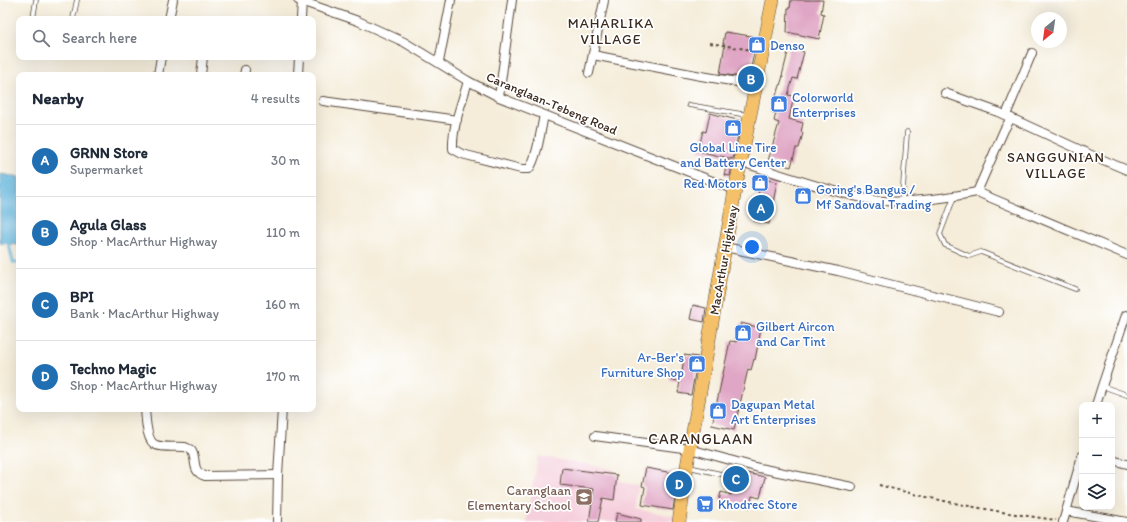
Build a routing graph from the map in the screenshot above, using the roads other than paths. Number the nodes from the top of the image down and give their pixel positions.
1 (36, 0) edge
2 (77, 0) edge
3 (173, 0) edge
4 (301, 0) edge
5 (451, 0) edge
6 (512, 0) edge
7 (773, 0) edge
8 (604, 1) dead end
9 (33, 16) edge
10 (74, 16) edge
11 (170, 16) edge
12 (301, 16) edge
13 (1032, 54) dead end
14 (593, 55) junction
15 (160, 60) edge
16 (204, 60) edge
17 (299, 60) edge
18 (439, 62) junction
19 (158, 72) edge
20 (202, 72) edge
21 (298, 72) edge
22 (589, 73) dead end
23 (468, 81) junction
24 (756, 85) junction
25 (945, 93) dead end
26 (499, 97) junction
27 (323, 101) dead end
28 (689, 105) dead end
29 (544, 115) junction
30 (750, 115) junction
31 (1008, 117) junction
32 (457, 120) junction
33 (907, 132) dead end
34 (741, 162) junction
35 (1127, 170) edge
36 (735, 190) junction
37 (977, 192) junction
38 (954, 196) junction
39 (902, 201) junction
40 (725, 247) junction
41 (1127, 255) edge
42 (1075, 289) dead end
43 (999, 312) dead end
44 (1126, 315) dead end
45 (1102, 386) junction
46 (1127, 395) edge
47 (1097, 402) edge
48 (145, 412) edge
49 (282, 412) edge
50 (595, 436) dead end
51 (690, 449) junction
52 (1115, 461) edge
53 (1127, 464) edge
54 (687, 466) junction
55 (1079, 466) edge
56 (278, 475) junction
57 (730, 476) dead end
58 (852, 487) dead end
59 (1066, 511) junction
60 (278, 522) edge
61 (679, 522) edge
62 (1063, 522) edge
63 (1127, 522) edge

1 - 9 lane
2 - 10 lane
3 - 11 street
4 - 12 street
4 - 18 street, Caranglaan-Tebeng Road
5 - 18 street
6 - 26 street
7 - 24 main road, MacArthur Highway
8 - 14 street
13 - 31 street
14 - 22 street
14 - 24 street
15 - 19 street
16 - 20 street
17 - 21 street
18 - 23 street, Caranglaan-Tebeng Road
23 - 26 street, Caranglaan-Tebeng Road
23 - 32 street
24 - 30 main road, MacArthur Highway
25 - 31 street
26 - 29 street, Caranglaan-Tebeng Road
27 - 32 street
28 - 30 lane
29 - 32 street
29 - 36 street, Caranglaan-Tebeng Road
30 - 34 main road, MacArthur Highway
31 - 35 street
31 - 37 street
33 - 39 lane
34 - 36 main road, MacArthur Highway
34 - 39 street
36 - 40 main road, MacArthur Highway
37 - 38 street
37 - 41 street
38 - 39 street
38 - 42 lane
40 - 43 street
40 - 51 main road, MacArthur Highway
44 - 45 street
45 - 46 lane
45 - 47 street
48 - 56 street
49 - 56 street
50 - 51 street
51 - 54 main road, MacArthur Highway
51 - 58 street
52 - 53 street
54 - 57 lane
54 - 61 main road, MacArthur Highway
55 - 59 street
56 - 60 street
59 - 62 street
59 - 63 street

